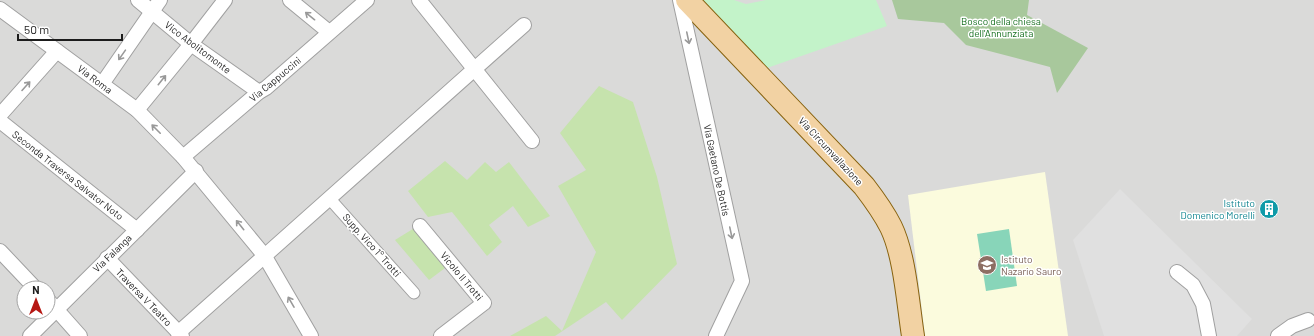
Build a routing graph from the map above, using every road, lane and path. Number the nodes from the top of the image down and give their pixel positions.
1 (138, 0) edge
2 (225, 0) edge
3 (290, 0) edge
4 (367, 0) edge
5 (419, 0) edge
6 (680, 0) edge
7 (687, 0) edge
8 (156, 6) edge
9 (0, 9) edge
10 (524, 25) dead end
11 (330, 32) junction
12 (191, 44) junction
13 (57, 51) junction
14 (474, 69) junction
15 (102, 84) junction
16 (259, 92) junction
17 (137, 110) junction
18 (0, 115) edge
19 (0, 121) edge
20 (532, 142) dead end
21 (183, 156) junction
22 (196, 171) junction
23 (329, 198) junction
24 (420, 226) dead end
25 (136, 230) junction
26 (0, 251) edge
27 (264, 255) junction
28 (107, 258) junction
29 (1177, 272) dead end
30 (27, 280) edge
31 (414, 293) dead end
32 (56, 301) edge
33 (56, 309) edge
34 (1311, 316) edge
35 (41, 320) edge
36 (180, 334) edge
37 (306, 334) edge
38 (30, 336) edge
39 (80, 336) edge
40 (441, 336) edge
41 (716, 336) edge
42 (913, 336) edge
43 (1209, 336) edge
44 (1278, 336) edge
45 (1294, 336) edge

1 - 8 street, Vico Abolitomonte
2 - 12 street
11 -> 3 street
4 - 11 street, Via Cappuccini
5 - 14 street
6 -> 41 street, Via Gaetano De Bottis
7 - 42 main road, Via Circumvallazione
8 - 12 street, Vico Abolitomonte
8 -> 15 street
9 - 13 street, Via Roma
10 - 14 street
11 - 16 street, Via Cappuccini
12 - 16 street, Vico Abolitomonte
17 -> 12 street
13 - 15 street, Via Roma
18 -> 13 street
14 - 20 street
14 - 23 street
15 - 17 street, Via Roma
16 - 21 street, Via Cappuccini
21 -> 17 street, Via Roma
19 - 25 street, Seconda Traversa Salvator Noto
21 - 22 street, Via Roma
22 - 25 street, Via Falanga
27 -> 22 street, Via Roma
23 - 27 street
23 - 31 street, Supp. Vico 1° Trotti
24 - 40 street, Vicolo II Trotti
25 - 28 street, Via Falanga
26 - 30 street
27 - 36 street
37 -> 27 street, Via Roma
28 - 32 street, Via Falanga
28 - 36 street, Traversa V Teatro
29 - 43 street
33 - 39 street
34 - 44 street
34 - 45 street
35 - 38 street, Via Falanga

